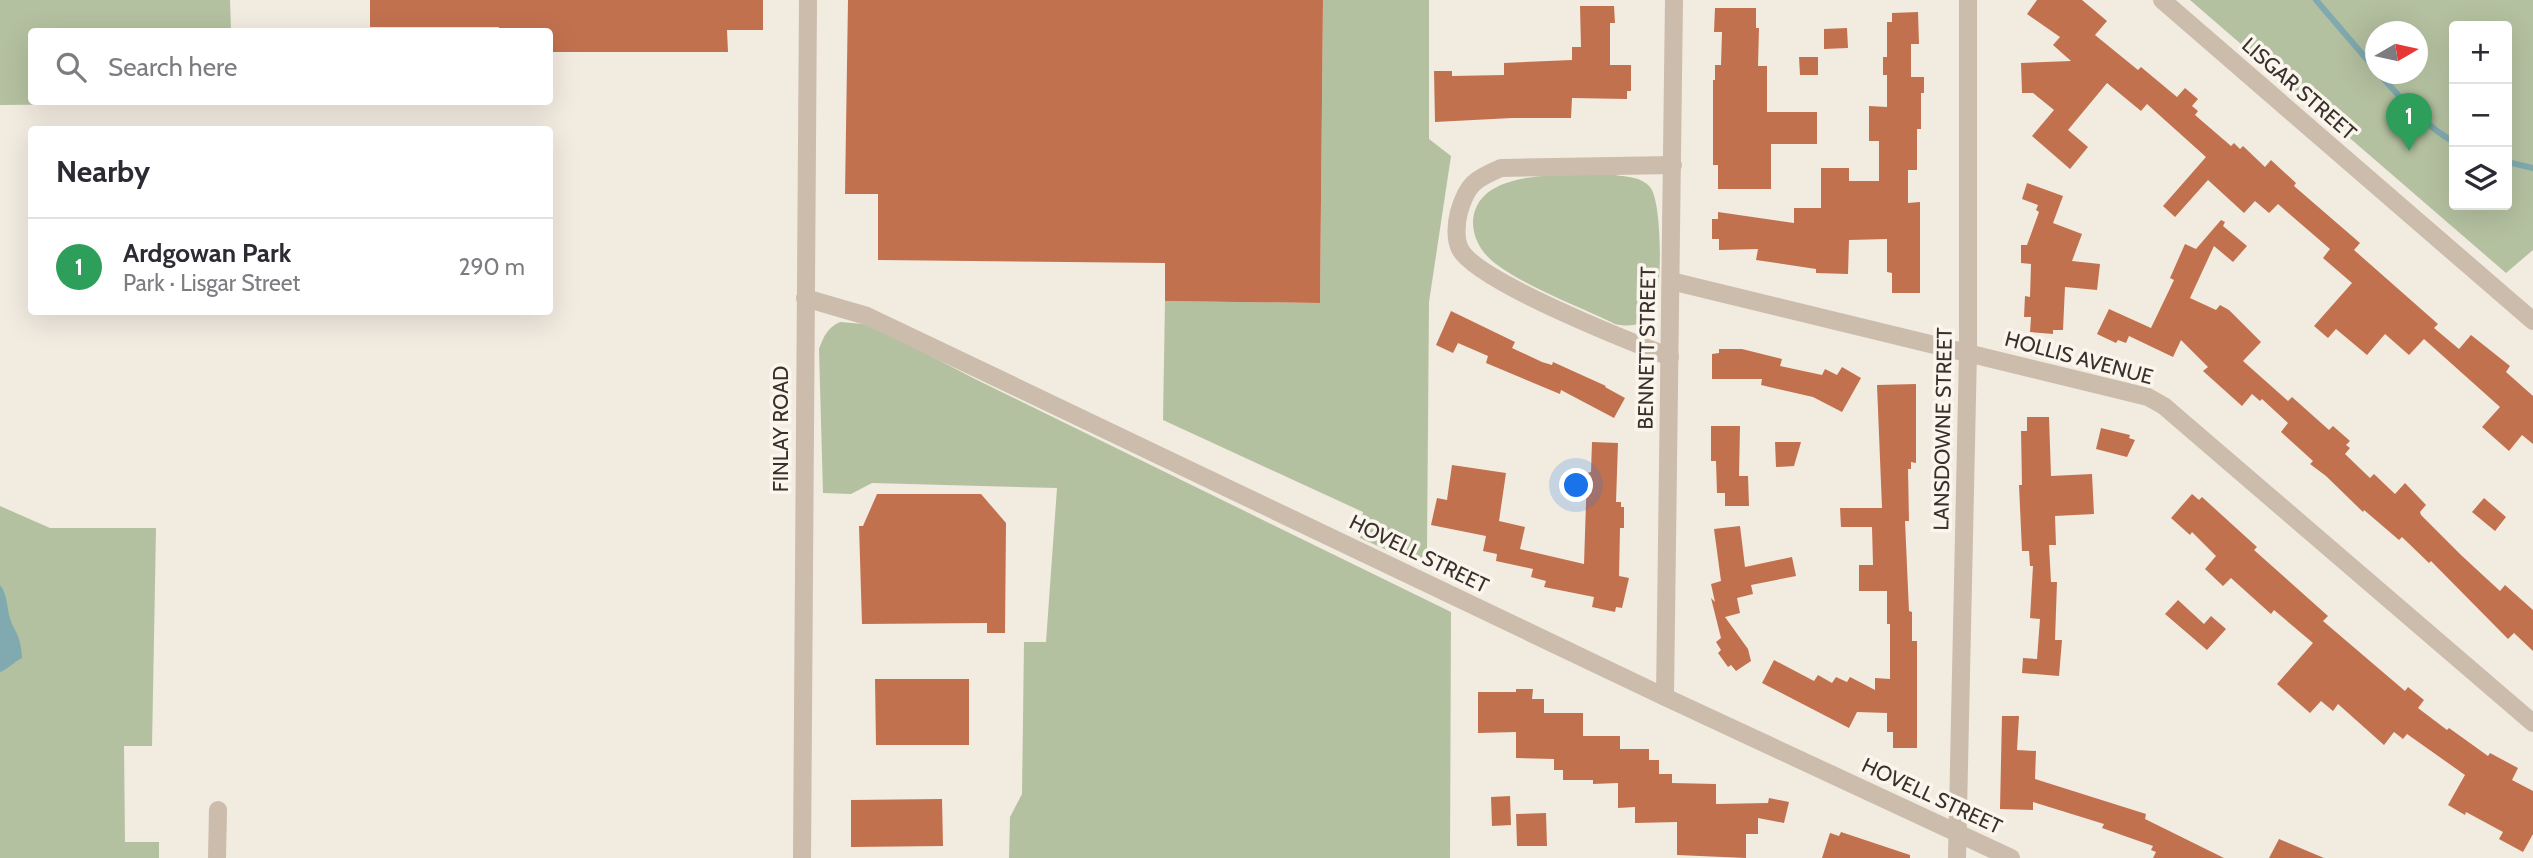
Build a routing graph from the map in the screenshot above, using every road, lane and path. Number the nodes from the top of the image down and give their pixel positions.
1 (808, 0) edge
2 (1674, 0) edge
3 (1968, 0) edge
4 (2162, 0) edge
5 (1673, 165) junction
6 (1671, 281) junction
7 (805, 298) junction
8 (2533, 321) edge
9 (1968, 352) junction
10 (1670, 357) junction
11 (1665, 697) junction
12 (2533, 723) edge
13 (218, 810) dead end
14 (1957, 832) junction
15 (217, 858) edge
16 (802, 858) edge
17 (1957, 858) edge
18 (2011, 858) edge

1 - 7 street, FINLAY ROAD
2 - 5 street, BENNETT STREET
3 - 9 street, LANSDOWNE STREET
4 - 8 street, LISGAR STREET
5 - 6 street, BENNETT STREET
5 - 10 street
6 - 9 street, HOLLIS AVENUE
6 - 10 street, BENNETT STREET
7 - 11 street, HOVELL STREET
7 - 16 street, FINLAY ROAD
9 - 12 street, HOLLIS AVENUE
9 - 14 street, LANSDOWNE STREET
10 - 11 street, BENNETT STREET
11 - 14 street, HOVELL STREET
13 - 15 street
14 - 17 street, LANSDOWNE STREET
14 - 18 street, HOVELL STREET

